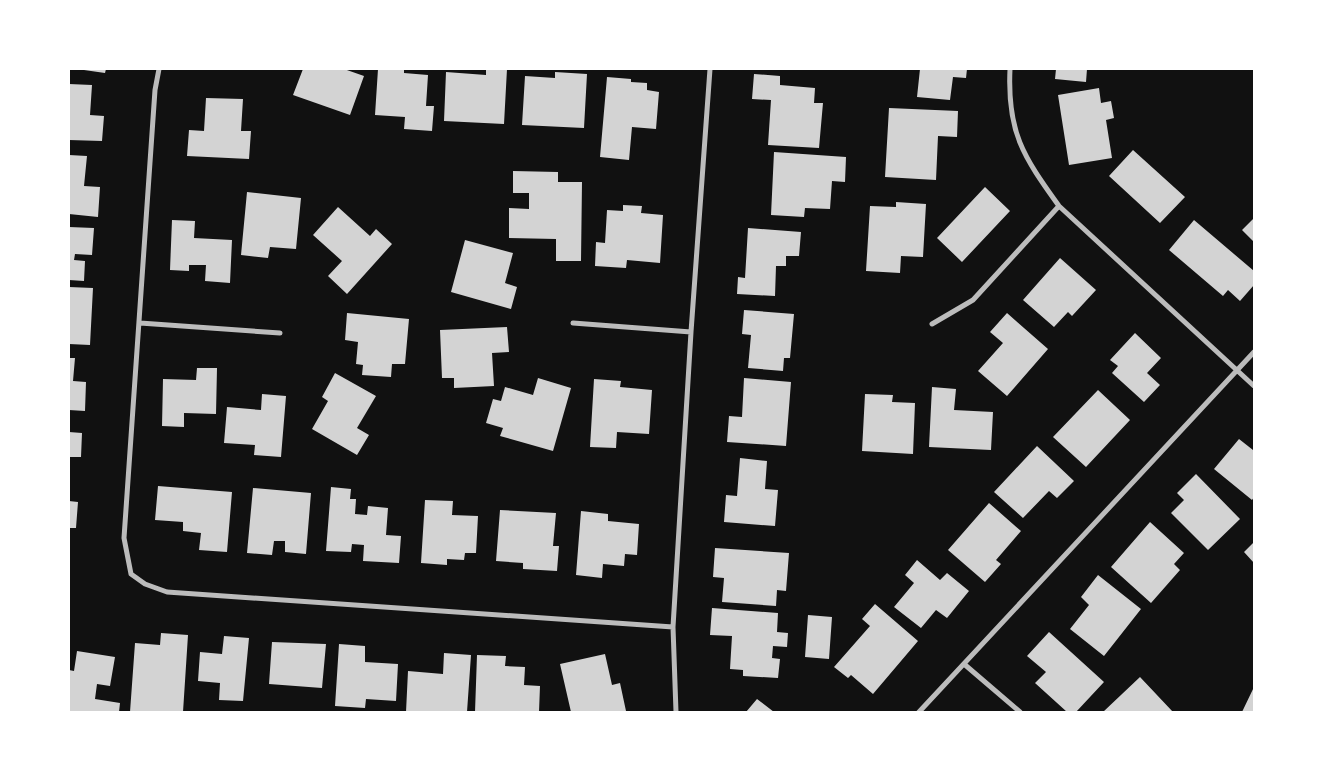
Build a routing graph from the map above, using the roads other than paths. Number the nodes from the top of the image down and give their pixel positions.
1 (159, 69) edge
2 (710, 69) edge
3 (1010, 69) edge
4 (1059, 206) junction
5 (140, 323) junction
6 (573, 323) dead end
7 (932, 324) dead end
8 (691, 332) junction
9 (280, 333) dead end
10 (1254, 352) edge
11 (1237, 370) junction
12 (1254, 386) edge
13 (673, 627) junction
14 (964, 664) junction
15 (676, 712) edge
16 (919, 712) edge
17 (1020, 712) edge

1 - 5 street
2 - 8 street
3 - 4 street
4 - 7 street
4 - 11 street
5 - 9 street
5 - 13 street
6 - 8 street
8 - 13 street
10 - 11 street
11 - 12 street
11 - 14 street
13 - 15 street
14 - 16 street
14 - 17 street

